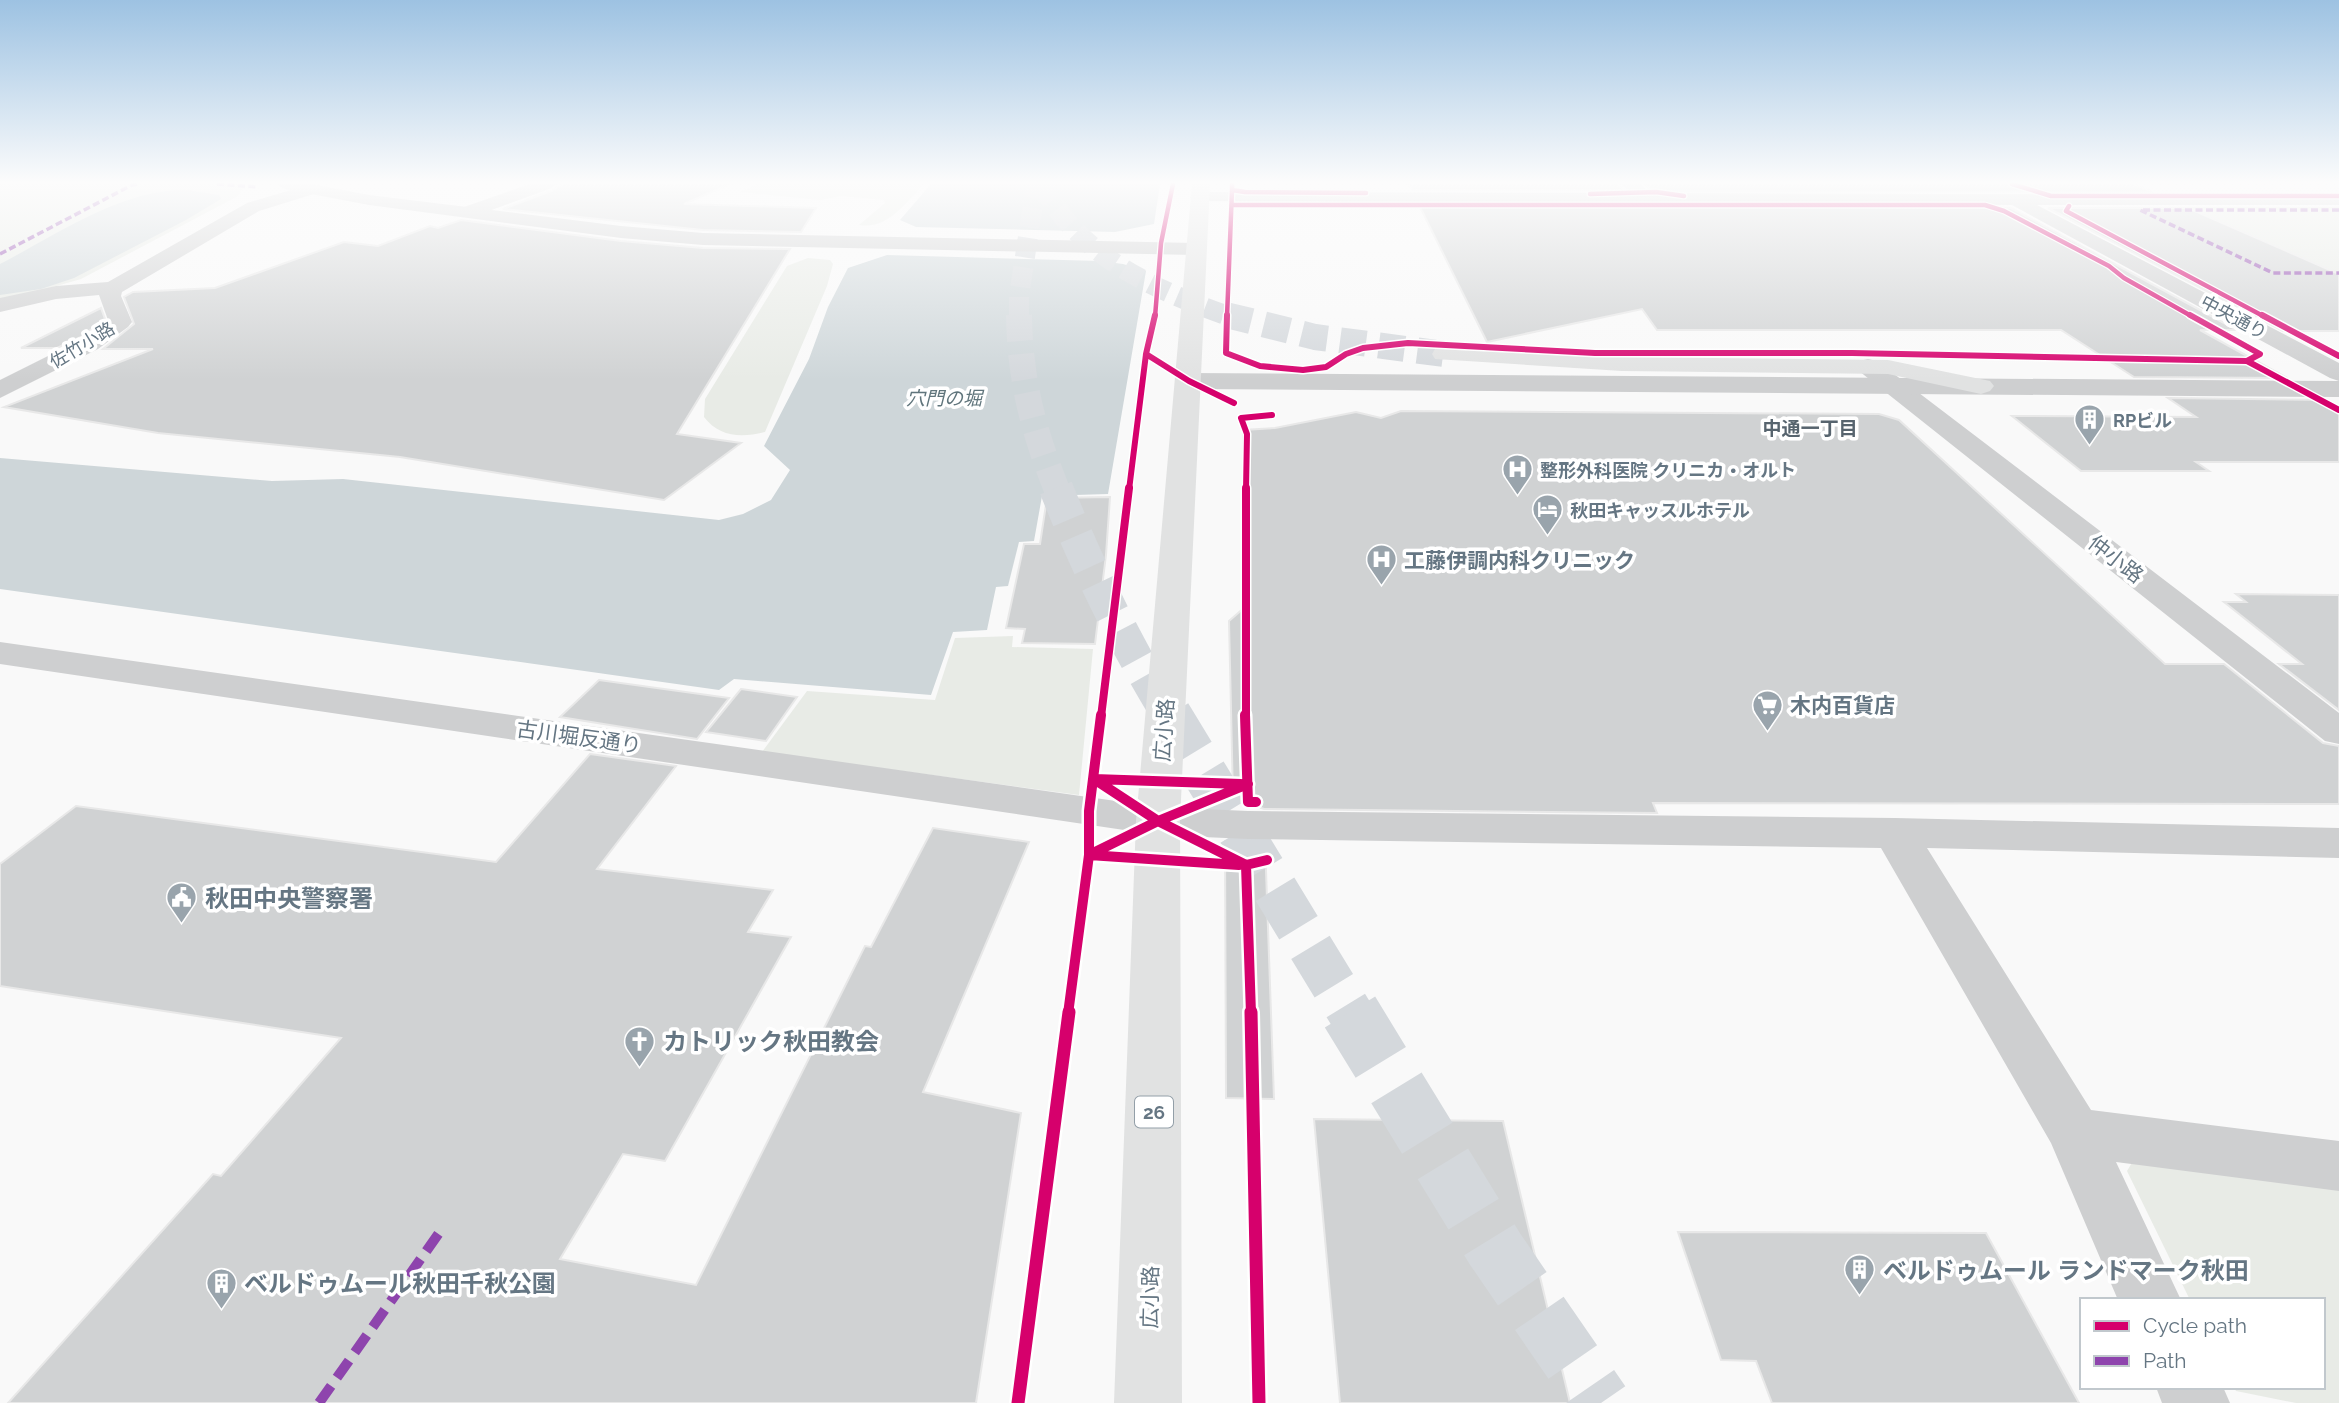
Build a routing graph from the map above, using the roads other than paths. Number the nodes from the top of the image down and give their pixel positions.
1 (177, 249) edge
2 (1195, 249) edge
3 (2106, 249) edge
4 (113, 289) junction
5 (0, 304) edge
6 (1444, 354) tunnel mouth
7 (1868, 366) junction
8 (2339, 373) edge
9 (1189, 381) junction
10 (1894, 386) junction
11 (1981, 386) junction
12 (2339, 389) edge
13 (0, 390) edge
14 (0, 653) edge
15 (2339, 732) edge
16 (1158, 821) junction
17 (1895, 833) junction
18 (2339, 844) edge
19 (2074, 1132) junction
20 (2339, 1166) edge
21 (2149, 1298) edge
22 (1148, 1403) edge

1 - 4 street, 佐竹小路
2 - 9 main road, 広小路 / 26
3 - 8 street, 中央通り
4 - 5 street
4 - 13 street, 佐竹小路
6 - 7 main road
7 - 10 street, 仲小路
7 - 11 main road
9 - 10 street
9 - 16 main road, 広小路 / 26
10 - 11 street
10 - 15 street, 仲小路
11 - 12 street
14 - 16 street, 古川堀反通り
16 - 17 street, 古川堀反通り
16 - 22 main road, 広小路 / 26
17 - 18 street, 古川堀反通り
17 - 19 street
19 - 20 street
19 - 21 street

